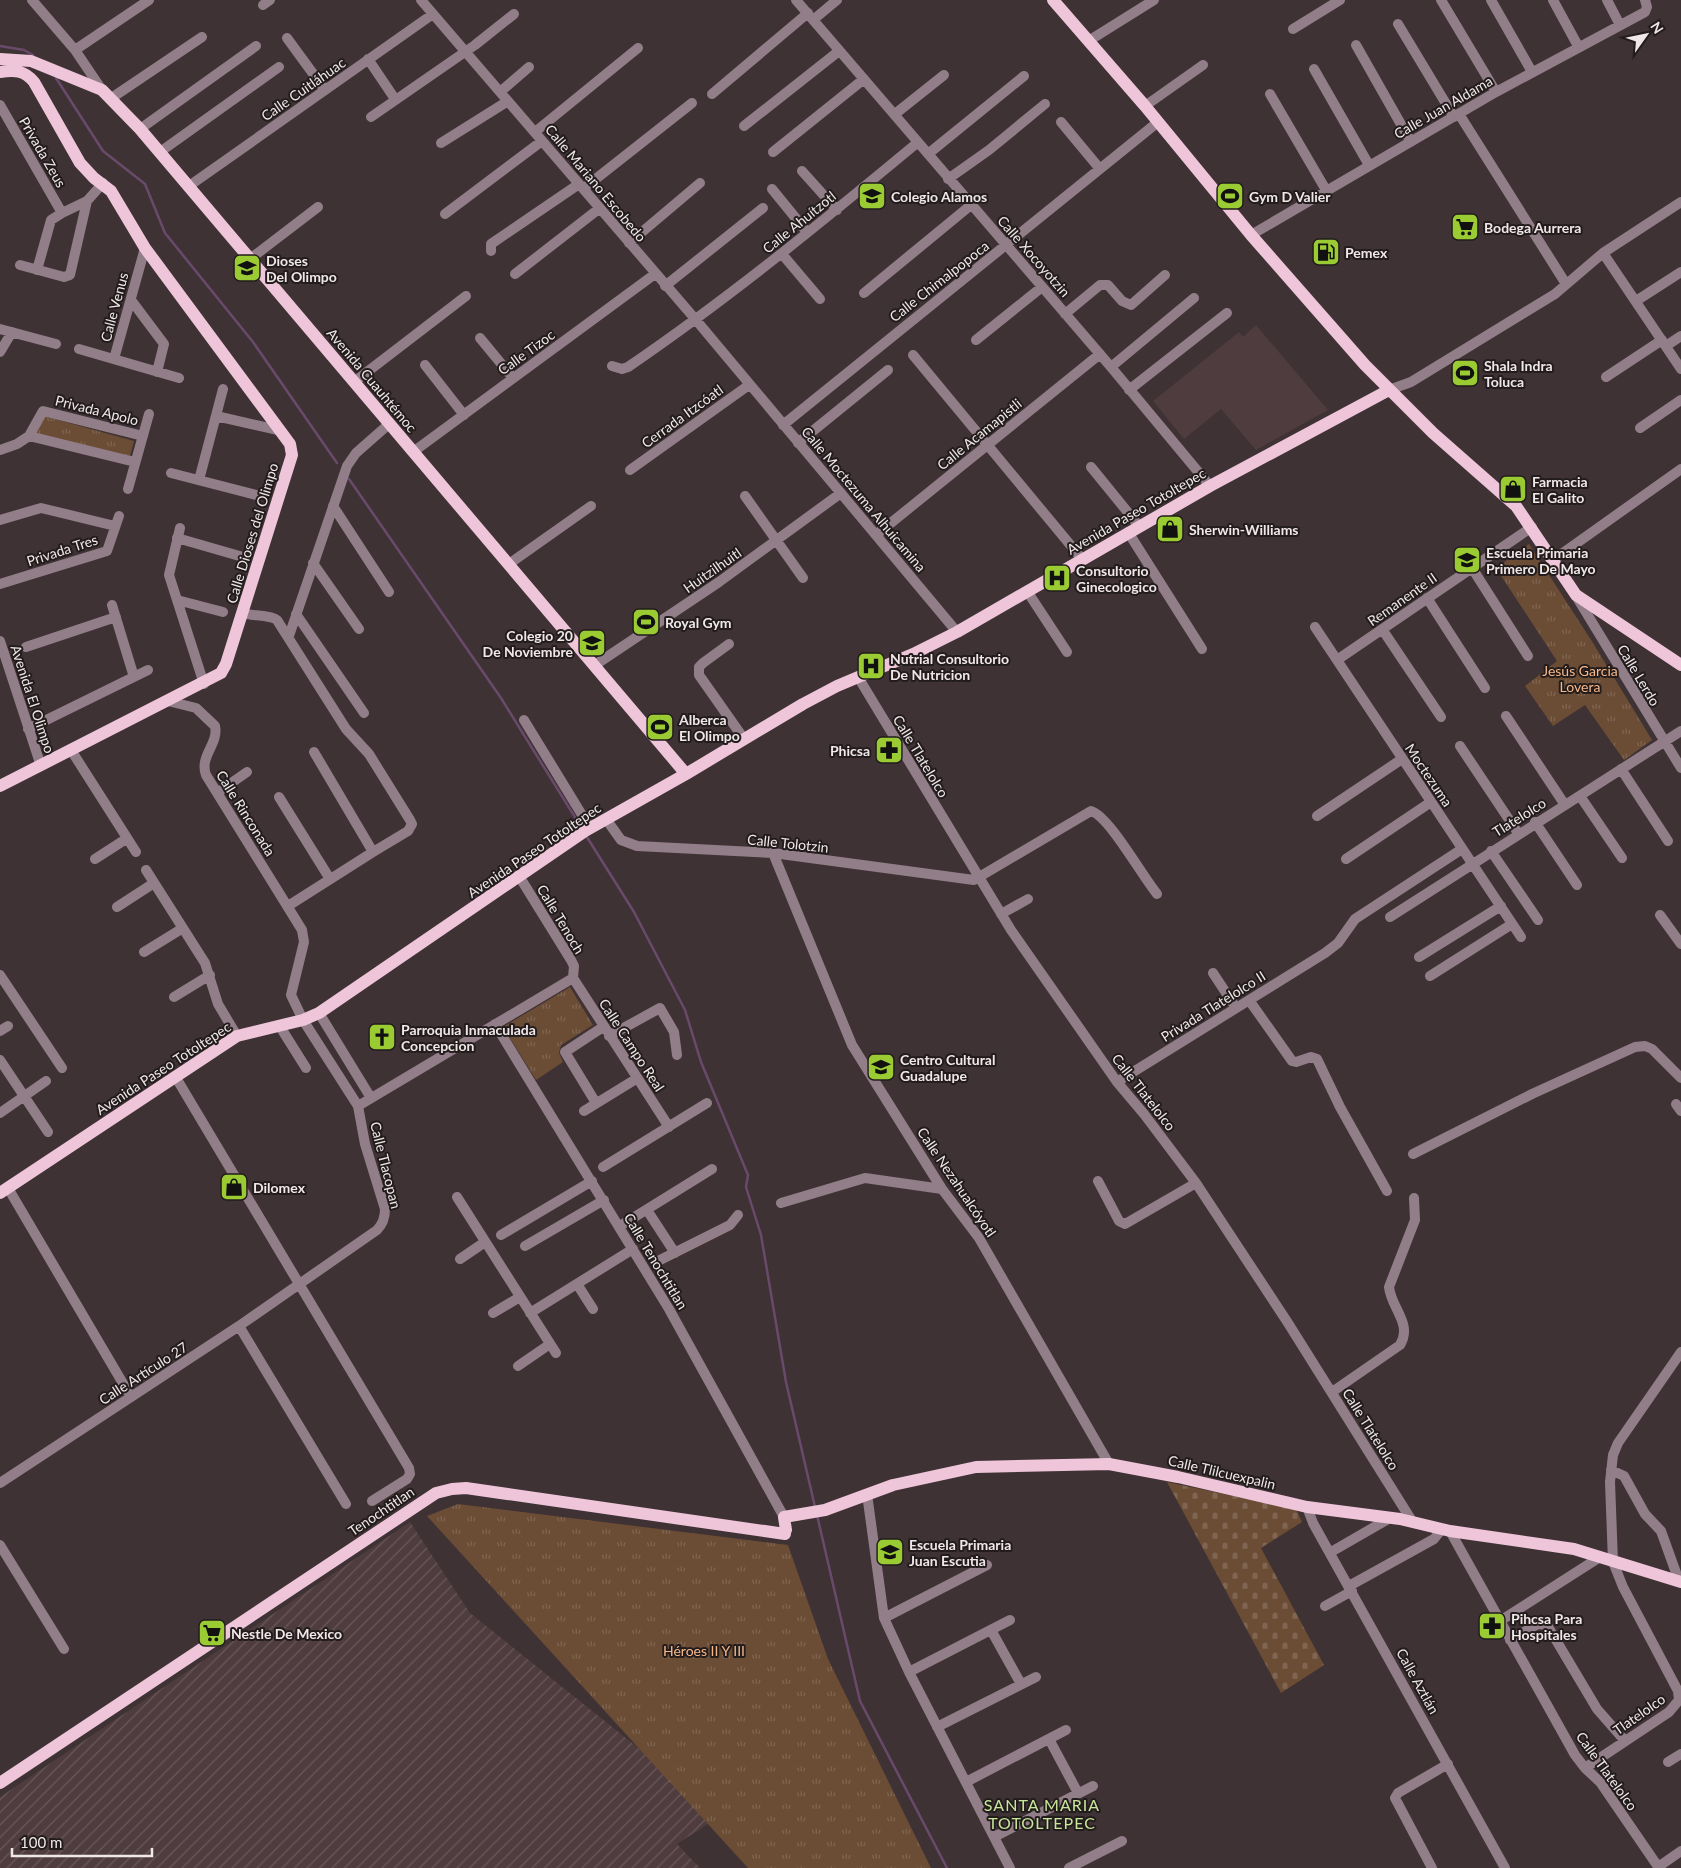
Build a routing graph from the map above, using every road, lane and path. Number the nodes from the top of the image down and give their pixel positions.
1 (149, 0) edge
2 (796, 0) edge
3 (837, 0) edge
4 (1054, 0) edge
5 (1154, 0) edge
6 (1340, 0) edge
7 (1441, 0) edge
8 (1491, 0) edge
9 (1553, 0) edge
10 (1606, 0) edge
11 (423, 1) edge
12 (36, 2) edge
13 (1646, 2) edge
14 (432, 14) junction
15 (514, 14) dead end
16 (810, 17) junction
17 (1398, 24) dead end
18 (1620, 24) junction
19 (1292, 29) dead end
20 (202, 37) dead end
21 (287, 38) dead end
22 (1090, 40) junction
23 (1356, 45) dead end
24 (256, 46) dead end
25 (1578, 46) junction
26 (638, 48) dead end
27 (75, 50) junction
28 (465, 51) junction
29 (839, 51) junction
30 (0, 59) edge
31 (368, 59) junction
32 (1203, 65) dead end
33 (279, 67) dead end
34 (529, 68) dead end
35 (1314, 69) dead end
36 (5, 72) edge
37 (1532, 72) junction
38 (944, 75) dead end
39 (1024, 76) dead end
40 (864, 80) junction
41 (325, 90) junction
42 (500, 92) junction
43 (1496, 92) junction
44 (106, 94) junction
45 (712, 94) dead end
46 (1270, 94) dead end
47 (395, 99) junction
48 (508, 100) junction
49 (692, 103) dead end
50 (1046, 104) dead end
51 (0, 105) edge
52 (1145, 106) junction
53 (895, 114) junction
54 (371, 116) dead end
55 (1457, 116) junction
56 (1061, 122) dead end
57 (1158, 122) junction
58 (744, 126) dead end
59 (140, 130) junction
60 (535, 132) junction
61 (542, 141) junction
62 (1411, 142) junction
63 (917, 143) junction
64 (441, 144) dead end
65 (160, 152) junction
66 (773, 152) dead end
67 (928, 154) junction
68 (1369, 165) junction
69 (1100, 169) junction
70 (802, 171) dead end
71 (948, 179) junction
72 (103, 183) junction
73 (700, 183) dead end
74 (189, 186) junction
75 (581, 186) junction
76 (772, 189) dead end
77 (1326, 190) junction
78 (88, 201) junction
79 (1681, 202) edge
80 (971, 205) junction
81 (318, 207) dead end
82 (600, 208) junction
83 (763, 208) dead end
84 (836, 210) junction
85 (62, 213) junction
86 (445, 214) dead end
87 (807, 232) junction
88 (1251, 235) junction
89 (629, 243) junction
90 (1007, 246) junction
91 (145, 248) junction
92 (491, 251) dead end
93 (1603, 253) junction
94 (782, 254) junction
95 (250, 259) junction
96 (20, 265) dead end
97 (37, 270) junction
98 (1681, 272) edge
99 (515, 274) dead end
100 (655, 274) junction
101 (1165, 276) dead end
102 (1566, 284) junction
103 (665, 286) junction
104 (1042, 287) junction
105 (864, 293) dead end
106 (466, 296) dead end
107 (1194, 298) dead end
108 (820, 299) dead end
109 (131, 300) junction
110 (1636, 301) junction
111 (1227, 313) dead end
112 (1065, 314) junction
113 (696, 320) junction
114 (0, 329) edge
115 (12, 332) junction
116 (1681, 336) edge
117 (480, 338) dead end
118 (976, 340) dead end
119 (1664, 343) junction
120 (56, 344) dead end
121 (79, 349) dead end
122 (0, 352) edge
123 (1100, 354) junction
124 (913, 355) dead end
125 (114, 359) junction
126 (425, 365) dead end
127 (612, 366) dead end
128 (1111, 367) junction
129 (888, 370) dead end
130 (1681, 370) edge
131 (157, 372) junction
132 (1606, 377) dead end
133 (180, 378) dead end
134 (514, 378) junction
135 (354, 382) junction
136 (749, 385) junction
137 (223, 389) dead end
138 (1129, 390) junction
139 (1388, 390) junction
140 (1681, 400) edge
141 (149, 414) dead end
142 (464, 414) junction
143 (216, 416) junction
144 (389, 424) junction
145 (783, 425) junction
146 (1640, 428) dead end
147 (278, 430) junction
148 (29, 436) junction
149 (143, 436) junction
150 (798, 443) junction
151 (988, 444) junction
152 (0, 450) edge
153 (413, 452) junction
154 (135, 462) junction
155 (1090, 467) dead end
156 (630, 470) dead end
157 (1681, 470) edge
158 (171, 473) dead end
159 (199, 480) junction
160 (1210, 486) junction
161 (128, 489) dead end
162 (841, 493) junction
163 (256, 494) dead end
164 (745, 496) dead end
165 (333, 506) junction
166 (591, 506) dead end
167 (119, 516) dead end
168 (0, 520) edge
169 (115, 526) junction
170 (1532, 527) junction
171 (1134, 529) junction
172 (876, 535) junction
173 (777, 541) junction
174 (243, 557) dead end
175 (1082, 559) junction
176 (1553, 560) junction
177 (313, 562) junction
178 (509, 564) junction
179 (1472, 568) junction
180 (803, 578) dead end
181 (0, 584) edge
182 (1027, 591) junction
183 (389, 592) dead end
184 (1576, 595) junction
185 (1427, 598) junction
186 (177, 600) junction
187 (112, 605) dead end
188 (223, 612) dead end
189 (242, 613) junction
190 (296, 614) junction
191 (116, 617) junction
192 (1315, 627) dead end
193 (359, 629) dead end
194 (1382, 630) junction
195 (957, 632) junction
196 (289, 636) junction
197 (0, 641) edge
198 (729, 644) dead end
199 (26, 647) dead end
200 (1202, 649) dead end
201 (1067, 652) dead end
202 (1528, 656) dead end
203 (1337, 660) junction
204 (595, 665) junction
205 (1681, 665) edge
206 (148, 670) dead end
207 (134, 677) junction
208 (858, 677) junction
209 (204, 684) junction
210 (1486, 688) dead end
211 (168, 701) junction
212 (364, 713) dead end
213 (1506, 716) dead end
214 (1441, 717) dead end
215 (524, 720) dead end
216 (28, 729) junction
217 (1681, 731) edge
218 (744, 739) junction
219 (1664, 743) junction
220 (1460, 746) dead end
221 (71, 750) junction
222 (314, 752) dead end
223 (1402, 760) junction
224 (41, 766) junction
225 (1621, 768) junction
226 (1681, 768) edge
227 (247, 772) dead end
228 (686, 774) junction
229 (0, 786) edge
230 (217, 792) junction
231 (279, 796) dead end
232 (1580, 796) junction
233 (1431, 802) junction
234 (1565, 805) junction
235 (1317, 816) dead end
236 (606, 819) junction
237 (1535, 822) junction
238 (586, 831) junction
239 (1518, 833) junction
240 (126, 839) junction
241 (1668, 841) dead end
242 (1462, 849) junction
243 (372, 850) junction
244 (1491, 851) junction
245 (136, 852) dead end
246 (773, 853) junction
247 (1622, 858) dead end
248 (95, 859) dead end
249 (1346, 860) dead end
250 (1472, 864) junction
251 (146, 870) dead end
252 (520, 876) junction
253 (978, 878) junction
254 (330, 879) junction
255 (154, 883) junction
256 (1577, 885) dead end
257 (1156, 894) dead end
258 (1028, 899) dead end
259 (288, 906) junction
260 (1501, 906) junction
261 (117, 907) dead end
262 (1002, 914) junction
263 (1660, 915) dead end
264 (1390, 917) dead end
265 (1538, 920) dead end
266 (1512, 924) junction
267 (183, 928) junction
268 (1521, 937) dead end
269 (1681, 944) edge
270 (144, 952) dead end
271 (1419, 957) dead end
272 (1213, 973) dead end
273 (0, 974) edge
274 (210, 975) junction
275 (1430, 976) dead end
276 (573, 978) junction
277 (174, 997) dead end
278 (1249, 1000) junction
279 (1236, 1008) junction
280 (319, 1013) junction
281 (303, 1020) junction
282 (495, 1024) junction
283 (279, 1025) junction
284 (603, 1026) junction
285 (237, 1036) junction
286 (609, 1036) junction
287 (677, 1055) dead end
288 (0, 1060) edge
289 (62, 1068) dead end
290 (306, 1068) dead end
291 (175, 1076) junction
292 (1681, 1078) edge
293 (636, 1079) junction
294 (46, 1081) dead end
295 (1116, 1082) junction
296 (25, 1096) junction
297 (371, 1098) junction
298 (596, 1103) junction
299 (707, 1103) dead end
300 (358, 1106) junction
301 (584, 1111) dead end
302 (0, 1113) edge
303 (669, 1127) junction
304 (48, 1132) dead end
305 (1413, 1154) dead end
306 (603, 1167) dead end
307 (712, 1169) dead end
308 (592, 1181) junction
309 (1098, 1181) dead end
310 (1196, 1183) junction
311 (942, 1189) junction
312 (4, 1191) edge
313 (1387, 1191) dead end
314 (457, 1197) dead end
315 (1414, 1198) dead end
316 (604, 1200) junction
317 (781, 1203) dead end
318 (647, 1210) junction
319 (738, 1214) dead end
320 (383, 1224) joint
321 (620, 1226) junction
322 (501, 1235) dead end
323 (485, 1242) junction
324 (525, 1246) dead end
325 (634, 1249) junction
326 (675, 1253) junction
327 (460, 1259) dead end
328 (660, 1260) dead end
329 (299, 1283) junction
330 (577, 1284) junction
331 (520, 1296) junction
332 (593, 1309) dead end
333 (530, 1312) junction
334 (494, 1313) dead end
335 (239, 1326) junction
336 (550, 1344) junction
337 (1681, 1352) edge
338 (556, 1354) dead end
339 (518, 1366) dead end
340 (1332, 1392) junction
341 (131, 1396) junction
342 (1109, 1464) junction
343 (1611, 1470) junction
344 (0, 1483) edge
345 (867, 1494) junction
346 (372, 1501) dead end
347 (346, 1504) dead end
348 (1307, 1507) junction
349 (825, 1510) joint
350 (1390, 1518) junction
351 (1412, 1521) junction
352 (785, 1525) junction
353 (1446, 1530) junction
354 (0, 1545) edge
355 (1331, 1552) junction
356 (1600, 1557) junction
357 (1613, 1562) junction
358 (987, 1565) dead end
359 (1680, 1581) edge
360 (1351, 1589) junction
361 (1325, 1606) dead end
362 (884, 1618) junction
363 (1010, 1620) dead end
364 (1500, 1621) junction
365 (991, 1630) junction
366 (1510, 1640) junction
367 (64, 1648) dead end
368 (909, 1672) junction
369 (1036, 1677) dead end
370 (1021, 1684) junction
371 (937, 1727) junction
372 (1066, 1730) dead end
373 (1050, 1739) junction
374 (1625, 1740) junction
375 (1681, 1754) edge
376 (1668, 1762) dead end
377 (1448, 1764) junction
378 (1585, 1768) junction
379 (0, 1782) edge
380 (966, 1782) junction
381 (1093, 1786) dead end
382 (1078, 1794) junction
383 (994, 1837) junction
384 (1122, 1841) dead end
385 (1681, 1851) edge
386 (1658, 1867) edge
387 (1010, 1868) edge
388 (1069, 1868) edge
389 (1432, 1868) edge
390 (1505, 1868) edge

1 - 27 street
2 - 16 street, Calle Xocoyotzin
3 - 16 street
4 - 22 main road
5 - 22 street
6 - 19 street
7 - 43 street
8 - 37 street
9 - 25 street
10 - 18 street
11 - 14 street, Calle Mariano Escobedo
12 - 27 street
13 - 18 street, Calle Juan Aldama
14 - 28 street, Calle Mariano Escobedo
14 - 31 street, Calle Cuitláhuac
15 - 28 street
16 - 29 street, Calle Xocoyotzin
16 - 45 street
17 - 55 street
18 - 25 street, Calle Juan Aldama
20 - 44 street
21 - 41 street
22 - 52 main road
23 - 62 street
24 - 59 street
25 - 37 street, Calle Juan Aldama
26 - 60 street
27 - 44 street
28 - 42 street, Calle Mariano Escobedo
28 - 47 street
29 - 40 street, Calle Xocoyotzin
29 - 58 street
30 - 44 main road, Avenida Cuauhtémoc
31 - 41 street, Calle Cuitláhuac
31 - 47 street
32 - 52 street
33 - 65 street
34 - 42 street
35 - 68 street
36 - 72 main road, Calle Dioses del Olimpo
37 - 43 street, Calle Juan Aldama
38 - 53 street
39 - 67 street
40 - 53 street, Calle Xocoyotzin
40 - 66 street
41 - 74 street, Calle Cuitláhuac
42 - 48 street, Calle Mariano Escobedo
43 - 55 street, Calle Juan Aldama
44 - 59 main road, Avenida Cuauhtémoc
46 - 77 street
47 - 54 street
48 - 60 street, Calle Mariano Escobedo
48 - 64 street
49 - 75 street
50 - 71 street
51 - 85 street, Privada Zeus
52 - 57 main road
53 - 63 street, Calle Xocoyotzin
55 - 62 street, Calle Juan Aldama
55 - 102 street
56 - 69 street
57 - 69 street, Calle Chimalpopoca
57 - 88 main road
59 - 65 main road, Avenida Cuauhtémoc
60 - 61 street, Calle Mariano Escobedo
61 - 75 street, Calle Mariano Escobedo
61 - 86 street
62 - 68 street, Calle Juan Aldama
63 - 67 street, Calle Xocoyotzin
63 - 84 street, Calle Ahuítzotl
65 - 74 main road, Avenida Cuauhtémoc
67 - 71 street, Calle Xocoyotzin
68 - 77 street, Calle Juan Aldama
69 - 90 street, Calle Chimalpopoca
70 - 84 street
71 - 80 street, Calle Xocoyotzin
72 - 78 street
72 - 91 main road, Calle Dioses del Olimpo
73 - 89 street
74 - 95 main road, Avenida Cuauhtémoc
75 - 82 street, Calle Mariano Escobedo
75 - 92 street
76 - 87 street
77 - 88 street, Calle Juan Aldama
78 - 85 street
78 - 97 street
79 - 93 street
80 - 90 street, Calle Xocoyotzin
80 - 105 street
81 - 95 street
82 - 89 street, Calle Mariano Escobedo
82 - 99 street
83 - 103 street
84 - 87 street, Calle Ahuítzotl
85 - 97 street
87 - 94 street, Calle Ahuítzotl
88 - 139 main road
89 - 100 street, Calle Mariano Escobedo
90 - 104 street, Calle Xocoyotzin
90 - 145 street, Calle Chimalpopoca
91 - 109 street, Calle Venus
91 - 147 main road, Calle Dioses del Olimpo
93 - 102 street
93 - 110 street
94 - 108 street
94 - 113 street, Calle Ahuítzotl
95 - 135 main road, Avenida Cuauhtémoc
96 - 97 street
98 - 110 street
100 - 103 street, Calle Mariano Escobedo
100 - 134 street, Calle Tizoc
101 - 112 street
102 - 139 street
103 - 113 street, Calle Mariano Escobedo
104 - 112 street, Calle Xocoyotzin
104 - 118 street
106 - 135 street
107 - 128 street
109 - 125 street, Calle Venus
109 - 131 street
110 - 119 street
111 - 138 street
112 - 123 street, Calle Xocoyotzin
113 - 127 street, Calle Ahuítzotl
113 - 136 street, Calle Mariano Escobedo
114 - 115 street
115 - 120 street
115 - 122 street
116 - 119 street
117 - 134 street
119 - 130 street
119 - 132 street
121 - 125 street
123 - 128 street, Calle Xocoyotzin
123 - 151 street, Calle Acamapistli
124 - 151 street
125 - 131 street, Calle Venus
126 - 142 street
128 - 138 street, Calle Xocoyotzin
129 - 150 street
131 - 133 street, Calle Venus
134 - 142 street, Calle Tizoc
135 - 144 main road, Avenida Cuauhtémoc
136 - 145 street, Calle Moctezuma Alhuicamina
136 - 156 street, Cerrada Itzcóatl
137 - 143 street
138 - 160 street, Calle Xocoyotzin
139 - 160 main road, Avenida Paseo Totoltepec
139 - 170 main road
140 - 146 street
141 - 149 street, Privada Apolo
142 - 153 street, Calle Tizoc
143 - 147 street
143 - 159 street
144 - 153 main road, Avenida Cuauhtémoc
144 - 165 street
145 - 150 street, Calle Moctezuma Alhuicamina
147 - 189 main road, Calle Dioses del Olimpo
148 - 149 street, Privada Apolo
148 - 152 street
148 - 154 street
149 - 154 street, Privada Apolo
150 - 162 street, Calle Moctezuma Alhuicamina
151 - 172 street, Calle Acamapistli
151 - 175 street
153 - 178 main road, Avenida Cuauhtémoc
154 - 161 street, Privada Apolo
155 - 171 street
157 - 176 street
158 - 159 street
159 - 163 street
160 - 171 main road, Avenida Paseo Totoltepec
162 - 172 street, Calle Moctezuma Alhuicamina
162 - 173 street, Huitzilhuitl
164 - 173 street
165 - 177 street
165 - 183 street
166 - 178 street
167 - 169 street, Privada Tres
168 - 169 street, Privada Tres
169 - 181 street, Privada Tres
170 - 176 main road
170 - 179 street, Remanente II
171 - 175 main road, Avenida Paseo Totoltepec
171 - 200 street
172 - 195 street, Calle Moctezuma Alhuicamina
173 - 180 street
173 - 204 street, Huitzilhuitl
174 - 186 street
175 - 182 main road, Avenida Paseo Totoltepec
176 - 184 main road
177 - 190 street
177 - 193 street
178 - 204 main road, Avenida Cuauhtémoc
179 - 185 street, Remanente II
179 - 202 street
182 - 195 main road, Avenida Paseo Totoltepec
182 - 201 street
184 - 205 main road
184 - 219 street, Calle Lerdo
185 - 194 street, Remanente II
185 - 210 street
186 - 188 street
186 - 209 street
187 - 191 street
189 - 196 street
189 - 209 main road, Calle Dioses del Olimpo
190 - 196 street
190 - 212 street
191 - 199 street
191 - 207 street
192 - 203 street, Moctezuma
194 - 203 street, Remanente II
194 - 214 street
195 - 208 main road, Avenida Paseo Totoltepec
196 - 243 street
197 - 216 street, Avenida El Olimpo
198 - 218 street
203 - 223 street, Moctezuma
204 - 228 main road, Avenida Cuauhtémoc
206 - 207 street
207 - 216 street
208 - 218 main road, Avenida Paseo Totoltepec
208 - 253 street, Calle Tlatelolco
209 - 211 main road, Calle Dioses del Olimpo
211 - 221 main road, Calle Dioses del Olimpo
211 - 230 street, Calle Rinconada
213 - 234 street
215 - 238 street
216 - 224 street, Avenida El Olimpo
217 - 219 street, Tlatelolco
218 - 228 main road, Avenida Paseo Totoltepec
219 - 225 street, Tlatelolco
219 - 226 street, Calle Lerdo
220 - 239 street
221 - 224 main road, Calle Dioses del Olimpo
221 - 240 street
222 - 243 street
223 - 233 street, Moctezuma
223 - 235 street
224 - 229 main road, Calle Dioses del Olimpo
225 - 232 street, Tlatelolco
225 - 241 street
227 - 230 street
228 - 236 main road, Avenida Paseo Totoltepec
230 - 259 street, Calle Rinconada
231 - 254 street
232 - 234 street, Tlatelolco
232 - 247 street
233 - 242 street, Moctezuma
233 - 249 street
234 - 237 street, Tlatelolco
236 - 238 main road, Avenida Paseo Totoltepec
236 - 246 street, Calle Tolotzin
237 - 239 street, Tlatelolco
237 - 256 street
238 - 252 main road, Avenida Paseo Totoltepec
239 - 244 street, Tlatelolco
240 - 245 street
240 - 248 street
242 - 250 street, Moctezuma
242 - 278 street, Privada Tlatelolco II
243 - 254 street
244 - 250 street, Tlatelolco
244 - 265 street
246 - 253 street, Calle Tolotzin
246 - 311 street, Calle Nezahualcóyotl
250 - 260 street, Moctezuma
250 - 264 street, Tlatelolco
251 - 255 street
252 - 276 street, Calle Tenoch
252 - 280 main road, Avenida Paseo Totoltepec
253 - 257 street
253 - 262 street, Calle Tlatelolco
254 - 259 street
255 - 261 street
255 - 267 street
258 - 262 street
259 - 281 street, Calle Rinconada
260 - 266 street, Moctezuma
260 - 271 street
262 - 295 street, Calle Tlatelolco
263 - 269 street
266 - 268 street, Moctezuma
266 - 275 street
267 - 270 street
267 - 274 street
272 - 279 street
273 - 289 street
274 - 277 street
274 - 285 street
276 - 282 street, Calle Tlacopan
276 - 284 street, Calle Campo Real
278 - 279 street, Privada Tlatelolco II
278 - 313 street
279 - 295 street, Privada Tlatelolco II
280 - 281 main road, Avenida Paseo Totoltepec
280 - 297 street
281 - 283 main road, Avenida Paseo Totoltepec
281 - 300 street, Calle Rinconada
282 - 297 street, Calle Tlacopan
282 - 308 street, Calle Tenochtitlan
283 - 285 main road, Avenida Paseo Totoltepec
283 - 290 street
284 - 286 street, Calle Campo Real
284 - 298 street
285 - 291 main road, Avenida Paseo Totoltepec
286 - 287 street
286 - 293 street, Calle Campo Real
288 - 296 street
291 - 312 main road, Avenida Paseo Totoltepec
291 - 329 street
292 - 305 street
293 - 298 street
293 - 303 street, Calle Campo Real
294 - 296 street
295 - 310 street, Calle Tlatelolco
296 - 302 street
296 - 304 street
297 - 300 street, Calle Tlacopan
298 - 301 street
299 - 303 street
300 - 320 street, Calle Tlacopan
303 - 306 street
307 - 318 street
308 - 316 street, Calle Tenochtitlan
308 - 322 street
309 - 310 street
310 - 340 street, Calle Tlatelolco
311 - 317 street
311 - 342 street, Calle Nezahualcóyotl
312 - 341 street
314 - 323 street
315 - 340 street
316 - 321 street, Calle Tenochtitlan
316 - 324 street
318 - 321 street
318 - 326 street
319 - 326 street
320 - 329 street, Calle Artículo 27
321 - 325 street, Calle Tenochtitlan
323 - 327 street
323 - 331 street
325 - 330 street
325 - 352 street, Calle Tenochtitlan
326 - 328 street
329 - 335 street, Calle Artículo 27
329 - 346 street
330 - 332 street
330 - 333 street
331 - 333 street
331 - 334 street
333 - 336 street
335 - 341 street, Calle Artículo 27
335 - 347 street
336 - 338 street
336 - 339 street
337 - 343 street, Tlatelolco
340 - 351 street, Calle Tlatelolco
341 - 344 street, Calle Artículo 27
342 - 345 main road, Calle Tlilcuexpalin
342 - 348 main road, Calle Tlilcuexpalin
343 - 357 street, Tlatelolco
343 - 359 street
345 - 349 main road, Calle Tlilcuexpalin
345 - 362 street
348 - 350 main road, Calle Tlilcuexpalin
348 - 355 street, Calle Aztlán
349 - 352 main road, Tenochtitlan
350 - 351 main road, Calle Tlilcuexpalin
350 - 355 street
351 - 353 main road, Calle Tlilcuexpalin
352 - 379 main road, Tenochtitlan
353 - 356 main road, Calle Tlilcuexpalin
353 - 360 street
353 - 364 street, Calle Tlatelolco
354 - 367 street
355 - 360 street, Calle Aztlán
356 - 357 main road, Calle Tlilcuexpalin
356 - 364 street
357 - 359 main road, Calle Tlilcuexpalin
357 - 374 street, Tlatelolco
358 - 362 street
360 - 361 street
360 - 377 street, Calle Aztlán
362 - 368 street
363 - 365 street
364 - 366 street, Calle Tlatelolco
365 - 368 street
365 - 370 street
366 - 374 street
366 - 378 street, Calle Tlatelolco
368 - 371 street
369 - 370 street
370 - 371 street
371 - 380 street
372 - 373 street
373 - 380 street
373 - 382 street
374 - 378 street, Tlatelolco
375 - 376 street
377 - 389 street
377 - 390 street, Calle Aztlán
378 - 386 street, Calle Tlatelolco
380 - 383 street
381 - 382 street
382 - 383 street
383 - 387 street
384 - 388 street
385 - 386 street

